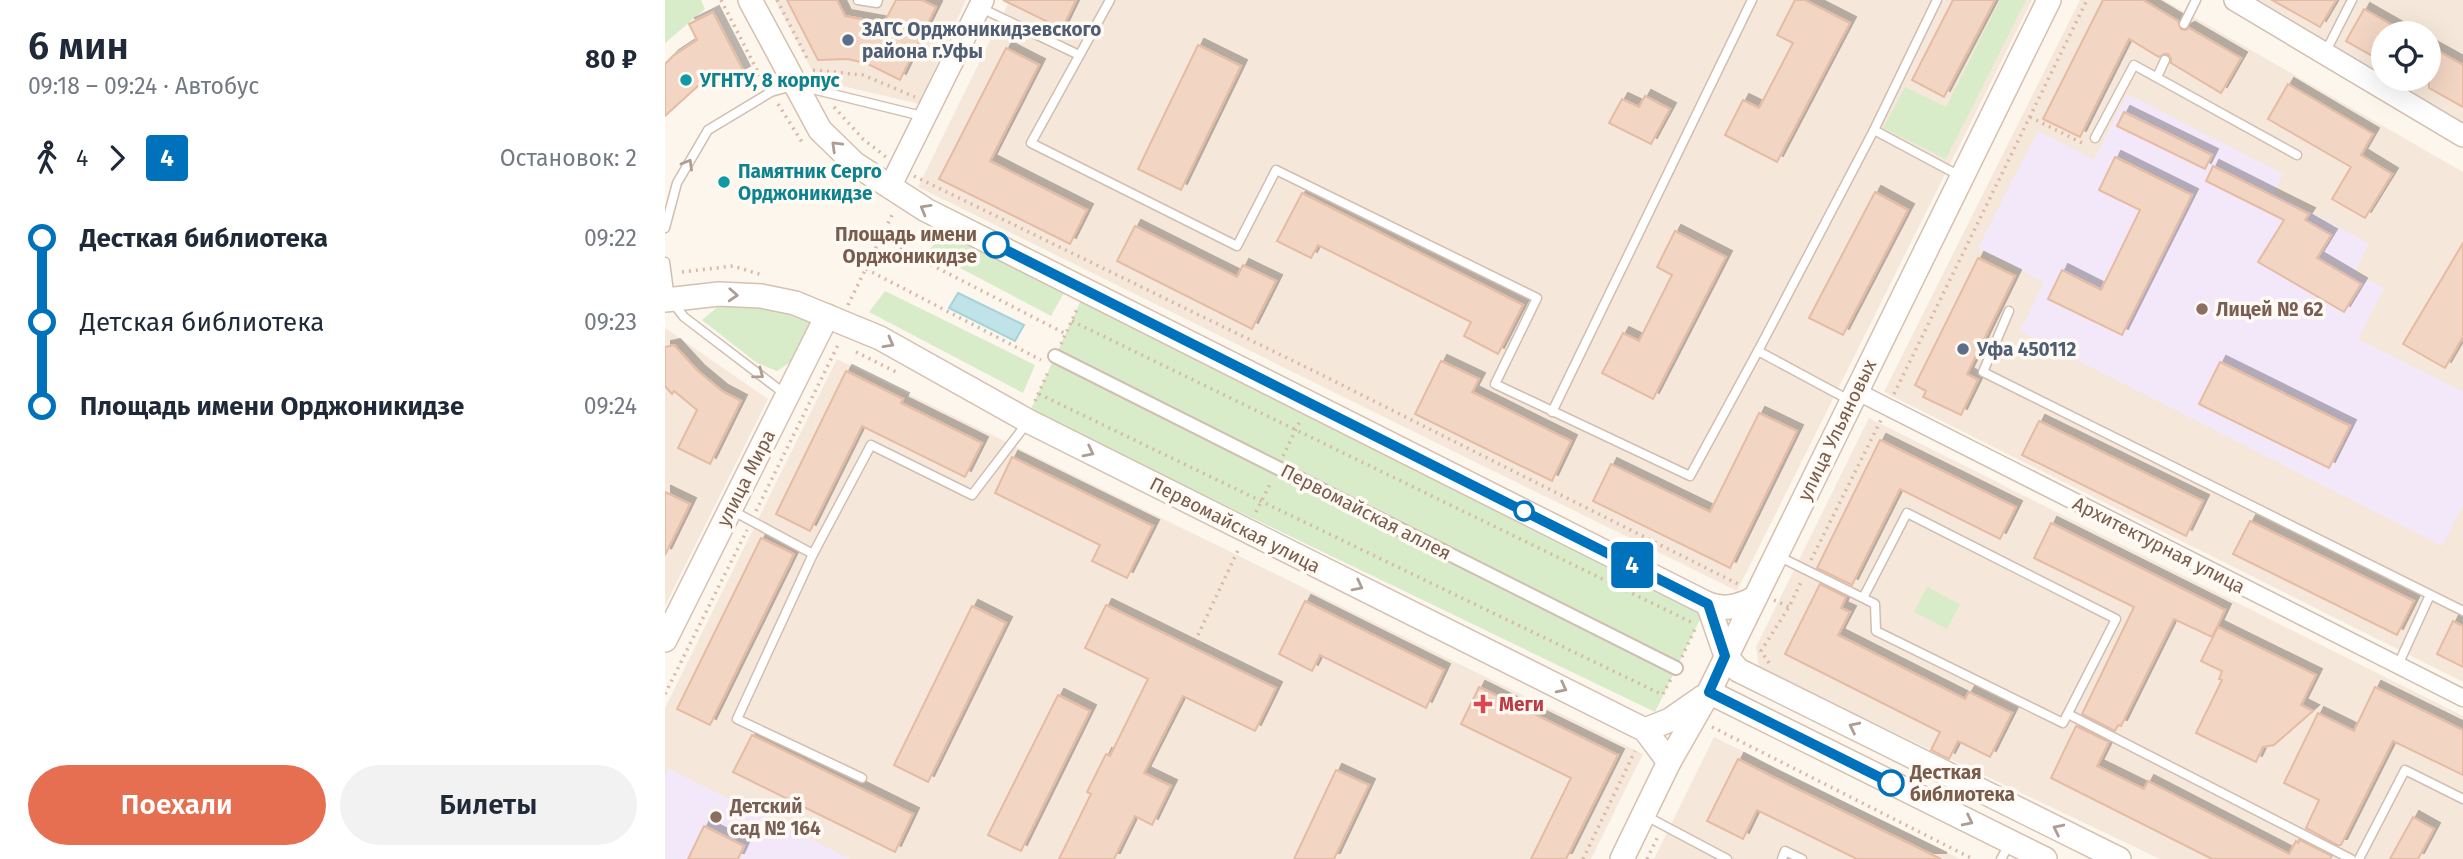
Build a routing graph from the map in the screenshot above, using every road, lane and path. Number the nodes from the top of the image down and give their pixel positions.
1 (721, 0) edge
2 (750, 0) edge
3 (777, 0) edge
4 (858, 0) edge
5 (879, 0) edge
6 (1110, 0) edge
7 (1752, 0) edge
8 (1937, 0) edge
9 (2049, 0) edge
10 (2087, 0) edge
11 (2196, 0) edge
12 (2235, 0) edge
13 (2352, 0) edge
14 (981, 4) edge
15 (2184, 24) dead end
16 (2325, 54) junction
17 (1079, 55) junction
18 (2165, 60) dead end
19 (760, 76) dead end
20 (2157, 77) junction
21 (804, 78) junction
22 (824, 92) junction
23 (922, 108) junction
24 (2030, 117) junction
25 (1874, 130) junction
26 (2463, 136) edge
27 (2095, 138) joint
28 (2297, 155) dead end
29 (887, 158) dead end
30 (1962, 177) junction
31 (901, 185) junction
32 (665, 228) edge
33 (881, 239) junction
34 (665, 262) edge
35 (1099, 266) junction
36 (866, 269) junction
37 (1095, 274) dead end
38 (668, 300) edge
39 (2009, 311) dead end
40 (837, 312) junction
41 (1758, 351) junction
42 (1055, 356) dead end
43 (1038, 394) junction
44 (787, 395) junction
45 (1854, 396) junction
46 (1887, 408) junction
47 (1552, 412) junction
48 (1030, 413) junction
49 (730, 510) junction
50 (1240, 545) dead end
51 (813, 554) junction
52 (1776, 555) junction
53 (1807, 570) junction
54 (1722, 577) dead end
55 (2430, 595) junction
56 (1863, 598) junction
57 (1753, 599) junction
58 (1708, 604) junction
59 (2463, 611) edge
60 (1697, 625) dead end
61 (1198, 635) dead end
62 (665, 640) edge
63 (1761, 651) dead end
64 (1725, 656) junction
65 (2398, 665) junction
66 (1676, 668) dead end
67 (1709, 692) junction
68 (1663, 695) dead end
69 (2463, 698) edge
70 (2068, 714) junction
71 (1642, 737) junction
72 (1669, 762) junction
73 (862, 778) dead end
74 (2463, 799) edge
75 (1644, 816) junction
76 (2006, 850) edge
77 (1583, 859) edge
78 (1622, 859) edge
79 (1727, 859) edge
80 (1782, 859) edge
81 (1802, 859) edge
82 (2045, 859) edge
83 (2119, 859) edge
84 (2351, 859) edge
85 (2359, 859) edge

1 - 19 path
2 - 21 main road
3 - 21 path
4 - 5 lane
6 - 17 lane
7 - 47 lane
8 - 25 lane
9 - 30 main road, улица Ульяновых
10 - 24 path
11 - 15 lane
12 - 16 street
13 - 16 lane
14 - 17 lane
14 - 23 street
16 - 26 street
17 - 47 lane
18 - 20 lane
20 - 27 lane
20 - 28 lane
21 - 22 lane
21 - 22 path
21 - 23 path
31 -> 21 main road
32 -> 21 lane
22 - 23 lane
22 - 29 path
23 - 31 street
24 - 27 path
24 - 46 path
25 - 30 lane
25 - 41 lane
30 - 45 main road, улица Ульяновых
31 - 33 path
31 - 35 path
58 -> 31 main road
33 - 36 path
33 - 60 path
34 - 38 lane
35 - 37 path
35 - 54 path
36 - 40 path
36 - 43 path
38 -> 40 main road, Первомайская улица
38 -> 44 lane
39 - 55 lane
40 - 44 main road, улица Мира
40 -> 48 main road, Первомайская улица
41 - 45 lane
41 - 47 lane
42 - 66 street, Первомайская аллея
43 - 48 path
43 - 68 path
44 - 49 main road, улица Мира
45 - 46 street, Архитектурная улица
45 - 52 main road, улица Ульяновых
46 - 53 path
46 - 65 street, Архитектурная улица
48 - 51 lane
48 -> 71 main road, Первомайская улица
49 - 51 lane
49 - 62 main road, улица Мира
50 - 61 path
51 - 73 lane
52 - 53 lane
52 - 57 main road, улица Ульяновых
53 - 56 lane
53 - 63 path
55 - 59 lane
55 - 65 lane
56 - 70 lane
56 - 70 lane
57 - 58 main road
57 - 64 main road, улица Ульяновых
58 - 64 main road
64 - 67 main road, улица Ульяновых
83 -> 64 main road
65 - 69 street, Архитектурная улица
67 - 71 main road
67 - 72 main road, улица Ульяновых
67 -> 76 main road
70 - 84 lane
71 - 72 main road, Первомайская улица
71 - 77 path
72 - 75 main road, улица Ульяновых
74 - 85 lane
75 - 78 main road, улица Ульяновых
75 - 79 lane
76 - 82 main road
80 - 81 lane

